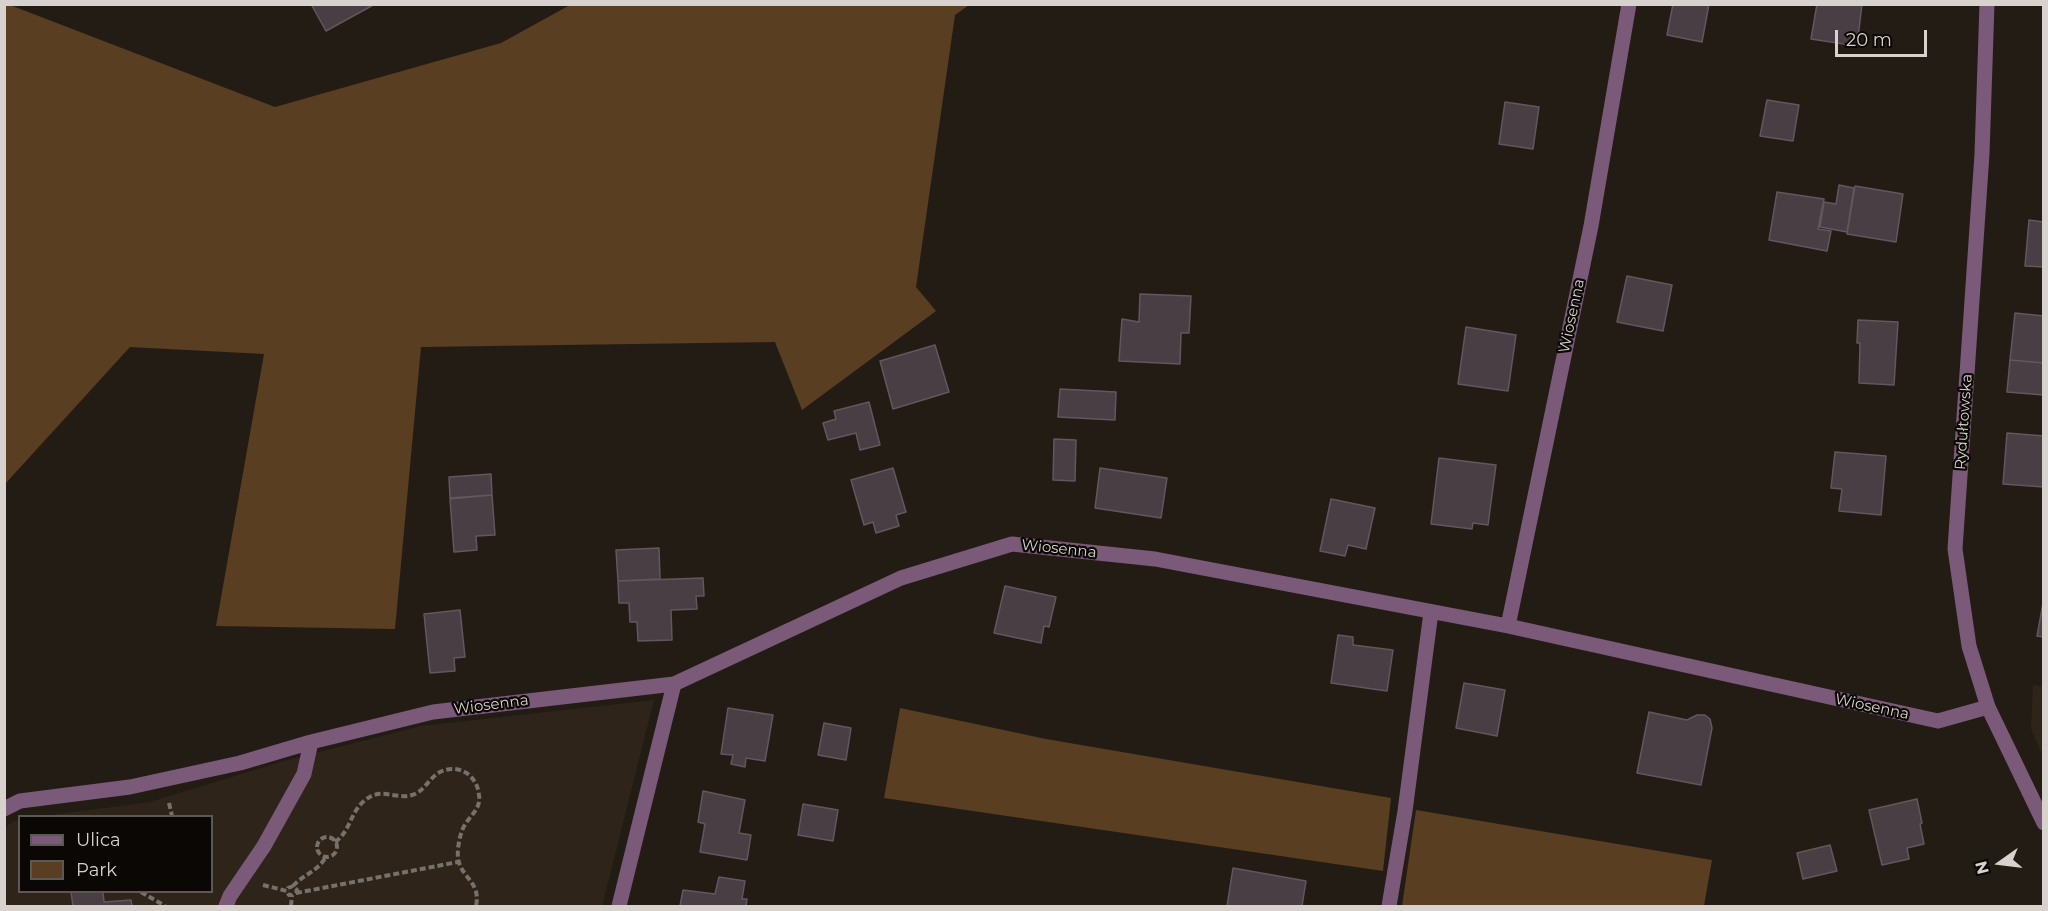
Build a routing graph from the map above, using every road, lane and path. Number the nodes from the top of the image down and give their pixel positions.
1 (1629, 4) edge
2 (1987, 4) edge
3 (1431, 612) junction
4 (1508, 626) junction
5 (674, 684) junction
6 (1988, 707) junction
7 (311, 742) junction
8 (4, 809) edge
9 (2043, 823) edge
10 (335, 842) junction
11 (326, 856) junction
12 (458, 862) junction
13 (293, 886) junction
14 (144, 893) edge
15 (294, 894) junction
16 (165, 906) edge
17 (226, 906) edge
18 (291, 906) edge
19 (476, 906) edge
20 (619, 906) edge
21 (1389, 906) edge

1 - 4 street, Wiosenna
2 - 6 street, Rydułtowska
3 - 4 street, Wiosenna
3 - 5 street, Wiosenna
3 - 21 street
4 - 6 street, Wiosenna
5 - 7 street, Wiosenna
5 - 20 street
6 - 9 street, Rydułtowska
7 - 8 street, Wiosenna
7 - 17 street
10 - 11 path
10 - 11 path
10 - 12 path
11 - 13 path
12 - 15 path
12 - 19 path
13 - 15 path
13 - 15 path
14 - 16 path
15 - 18 path

